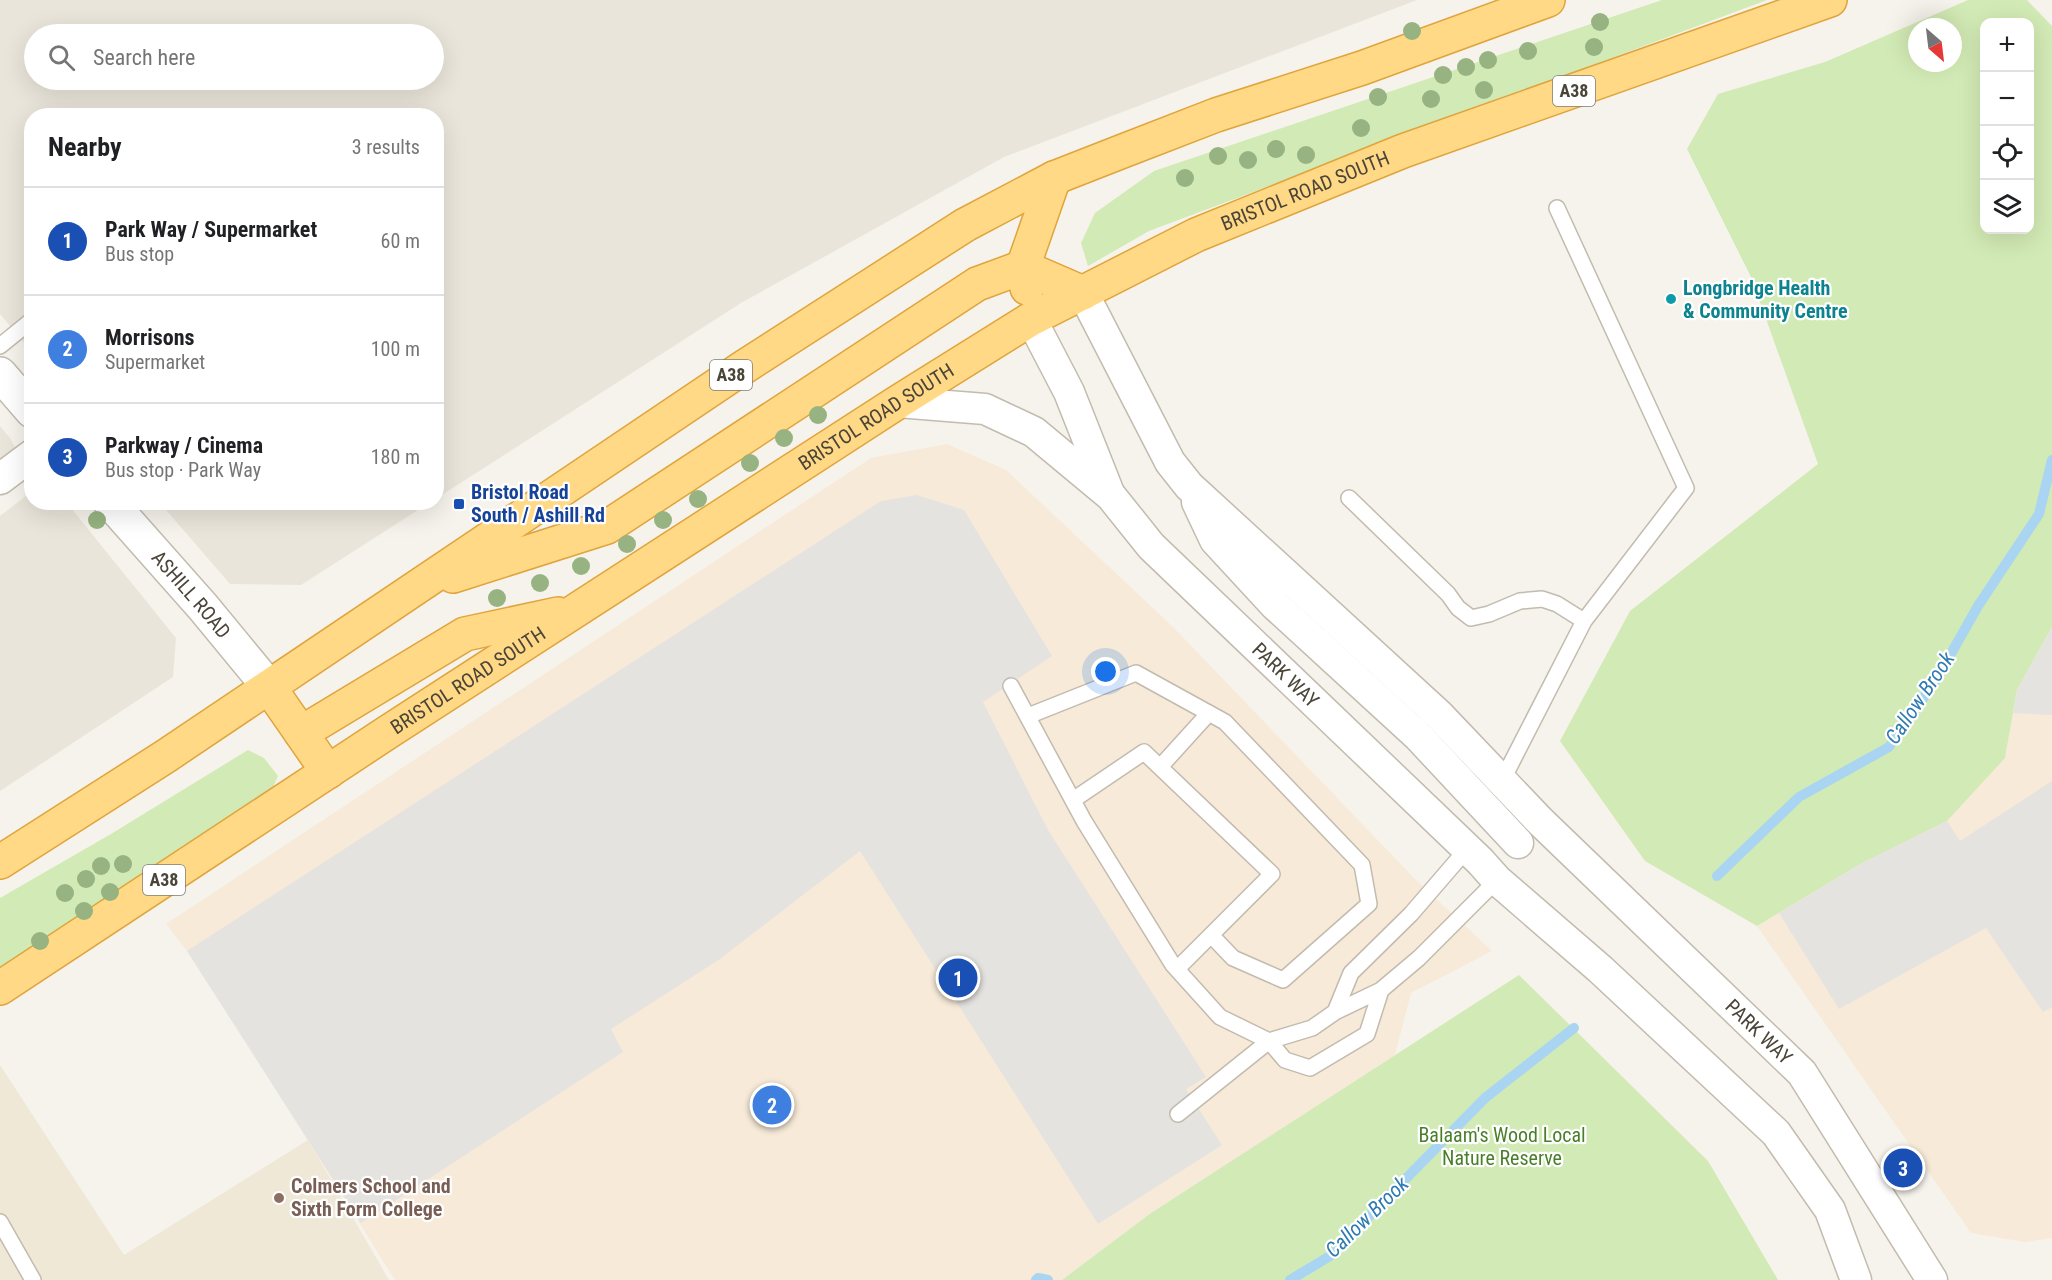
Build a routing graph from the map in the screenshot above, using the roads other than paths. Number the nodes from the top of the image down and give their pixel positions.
1 (1548, 0) edge
2 (1830, 0) edge
3 (1054, 178) junction
4 (1557, 208) dead end
5 (1023, 267) junction
6 (1083, 293) junction
7 (1031, 319) junction
8 (24, 326) edge
9 (0, 346) edge
10 (0, 374) edge
11 (24, 402) edge
12 (898, 402) junction
13 (24, 461) edge
14 (0, 479) edge
15 (1189, 486) junction
16 (1111, 496) junction
17 (1349, 498) dead end
18 (117, 510) edge
19 (417, 587) junction
20 (578, 610) junction
21 (1584, 621) junction
22 (1011, 686) dead end
23 (269, 687) junction
24 (1209, 713) junction
25 (1028, 716) junction
26 (301, 733) junction
27 (1160, 767) junction
28 (328, 772) junction
29 (1502, 781) junction
30 (1073, 801) junction
31 (1540, 821) junction
32 (1518, 843) junction
33 (1467, 849) junction
34 (0, 862) edge
35 (1497, 880) junction
36 (1211, 935) junction
37 (1176, 969) junction
38 (0, 988) edge
39 (1381, 990) junction
40 (1335, 1012) junction
41 (1269, 1041) junction
42 (1178, 1114) dead end
43 (0, 1222) edge
44 (33, 1280) edge
45 (1856, 1280) edge
46 (1932, 1280) edge

1 - 3 highway, A38
2 - 6 highway, BRISTOL ROAD SOUTH / A38
3 - 5 highway
3 - 19 highway, A38
4 - 21 lane
5 - 6 highway
5 - 7 highway
5 - 19 highway
6 - 7 highway, BRISTOL ROAD SOUTH / A38
6 - 15 street, PARK WAY
7 - 12 highway, BRISTOL ROAD SOUTH / A38
7 - 16 street, PARK WAY
8 - 9 lane
10 - 11 street
12 - 16 street, PARK WAY
12 - 20 highway, BRISTOL ROAD SOUTH / A38
13 - 14 street
15 - 29 street, PARK WAY
15 - 32 street, PARK WAY
16 - 33 street, PARK WAY
17 - 21 lane
18 - 23 street, ASHILL ROAD
19 - 23 highway, A38
20 - 26 highway
20 - 28 highway, BRISTOL ROAD SOUTH / A38
21 - 29 lane
22 - 25 lane
23 - 26 highway
23 - 34 highway, A38
24 - 25 lane
24 - 27 lane
24 - 36 lane
25 - 30 lane
26 - 28 highway
27 - 30 lane
27 - 36 lane
28 - 38 highway, BRISTOL ROAD SOUTH / A38
29 - 31 street, PARK WAY
30 - 37 lane
31 - 32 street
31 - 46 street, PARK WAY
32 - 33 street
32 - 35 street
33 - 35 street, PARK WAY
33 - 40 lane
35 - 39 lane
35 - 45 street, PARK WAY
36 - 37 lane
37 - 41 lane
39 - 40 lane
39 - 41 lane
40 - 41 lane
41 - 42 lane
43 - 44 lane

